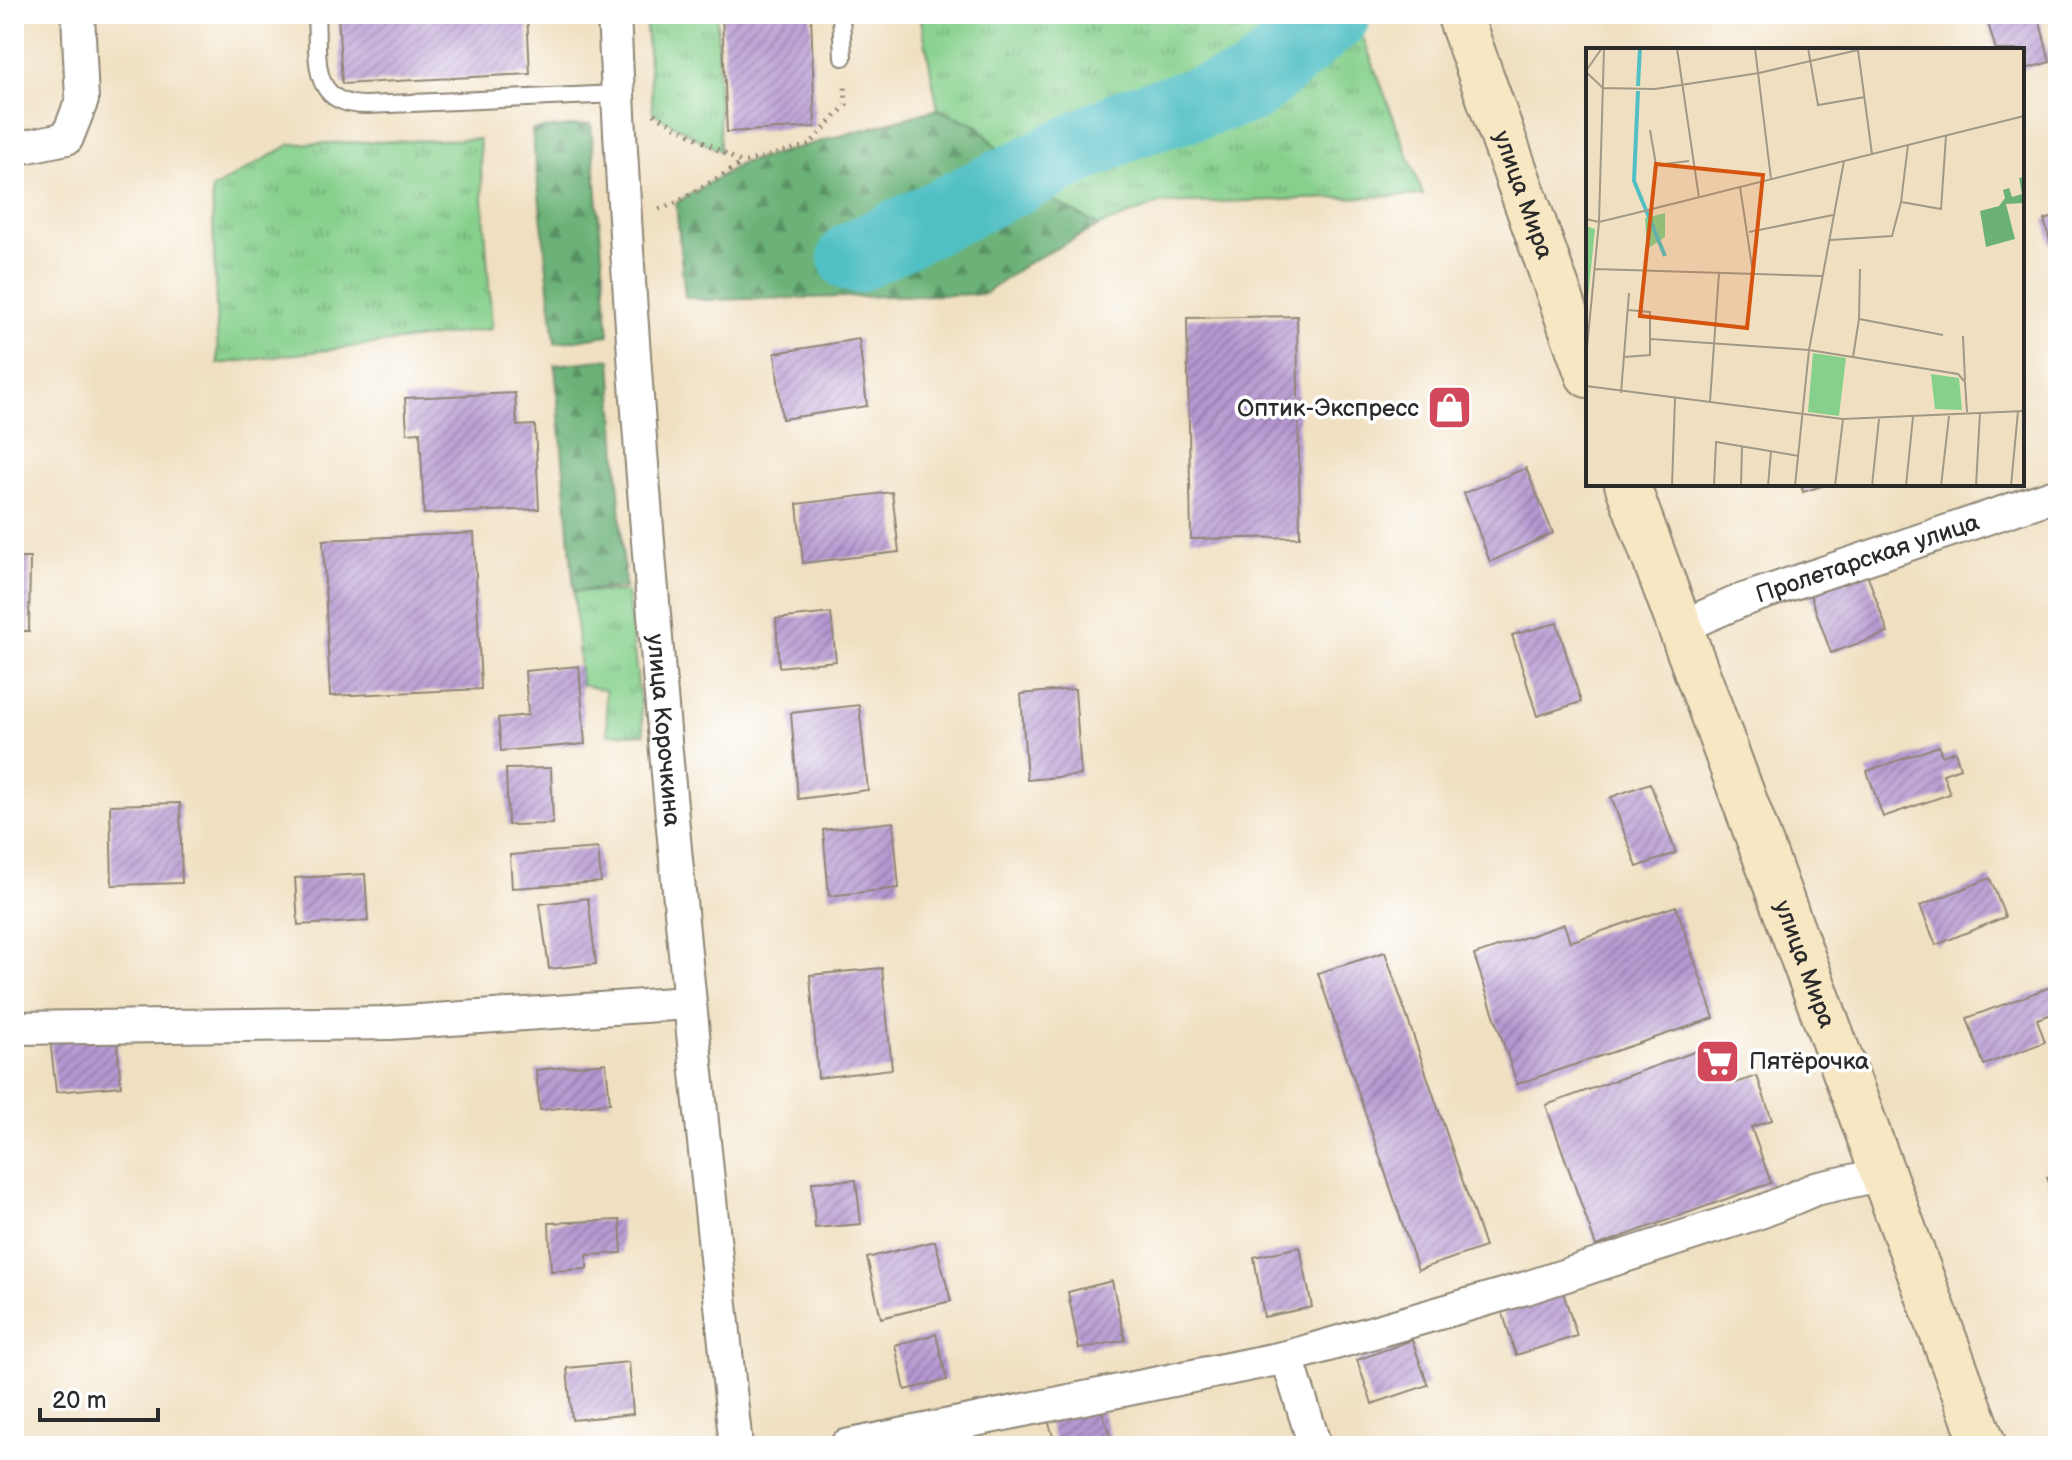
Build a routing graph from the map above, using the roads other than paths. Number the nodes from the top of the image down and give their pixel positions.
1 (78, 14) edge
2 (316, 14) edge
3 (614, 14) edge
4 (841, 14) edge
5 (1459, 14) edge
6 (843, 57) road end
7 (618, 94) junction
8 (14, 149) edge
9 (1586, 369) edge
10 (1628, 486) edge
11 (2058, 494) edge
12 (1678, 628) junction
13 (688, 1003) junction
14 (14, 1028) edge
15 (1884, 1174) junction
16 (1287, 1357) junction
17 (736, 1446) edge
18 (846, 1446) edge
19 (1315, 1446) edge
20 (1984, 1446) edge

1 - 8 street
2 - 7 lane
3 - 7 street, улица Корочкина
4 - 6 lane
5 - 9 main road, улица Мира
7 - 13 street, улица Корочкина
10 - 12 main road, улица Мира
11 - 12 street, Пролетарская улица
12 - 15 main road, улица Мира
13 - 14 street
13 - 17 street, улица Корочкина
15 - 16 street
15 - 20 main road, улица Мира
16 - 18 street
16 - 19 street

